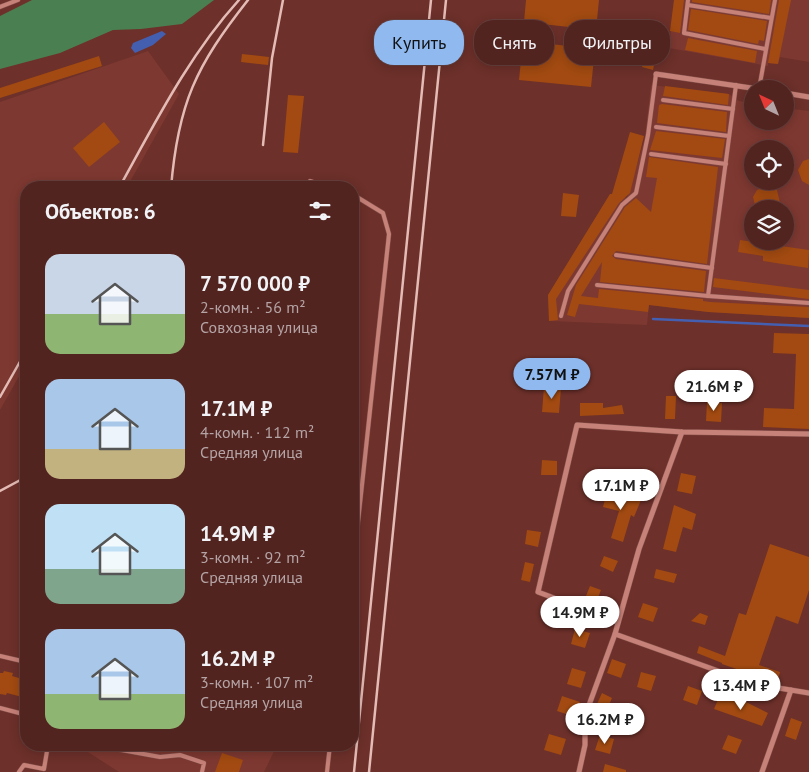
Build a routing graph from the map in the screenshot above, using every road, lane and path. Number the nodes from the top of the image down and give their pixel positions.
1 (18, 0) edge
2 (775, 0) edge
3 (688, 2) edge
4 (0, 7) edge
5 (771, 18) junction
6 (765, 49) junction
7 (656, 74) joint
8 (760, 80) edge
9 (736, 85) junction
10 (744, 86) edge
11 (794, 94) edge
12 (809, 97) edge
13 (662, 100) dead end
14 (733, 109) junction
15 (656, 127) dead end
16 (729, 136) junction
17 (651, 154) dead end
18 (726, 164) junction
19 (359, 199) edge
20 (616, 255) dead end
21 (712, 268) junction
22 (597, 285) dead end
23 (708, 296) junction
24 (809, 303) edge
25 (561, 316) dead end
26 (682, 432) junction
27 (809, 434) edge
28 (359, 513) edge
29 (618, 622) junction
30 (615, 634) junction
31 (0, 656) edge
32 (20, 661) edge
33 (791, 690) junction
34 (809, 693) edge
35 (0, 708) edge
36 (20, 713) edge
37 (47, 751) edge
38 (127, 751) edge
39 (329, 751) edge
40 (19, 772) edge
41 (202, 772) edge
42 (327, 772) edge
43 (580, 772) edge
44 (762, 772) edge

1 - 4 lane
2 - 5 lane
3 - 5 lane
3 - 6 lane
5 - 6 lane
6 - 8 lane
7 - 9 street
7 - 25 lane
9 - 10 street
9 - 14 lane
11 - 12 street
13 - 14 lane
14 - 16 lane
15 - 16 lane
16 - 18 lane
17 - 18 lane
18 - 21 lane
19 - 28 lane
20 - 21 lane
21 - 23 lane
22 - 23 lane
23 - 24 lane
26 - 27 street
26 - 29 street
26 - 29 street
29 - 30 street
30 - 33 street
30 - 43 street
31 - 32 lane
33 - 34 street
33 - 44 street
35 - 36 lane
37 - 40 lane
38 - 41 lane
39 - 42 lane

